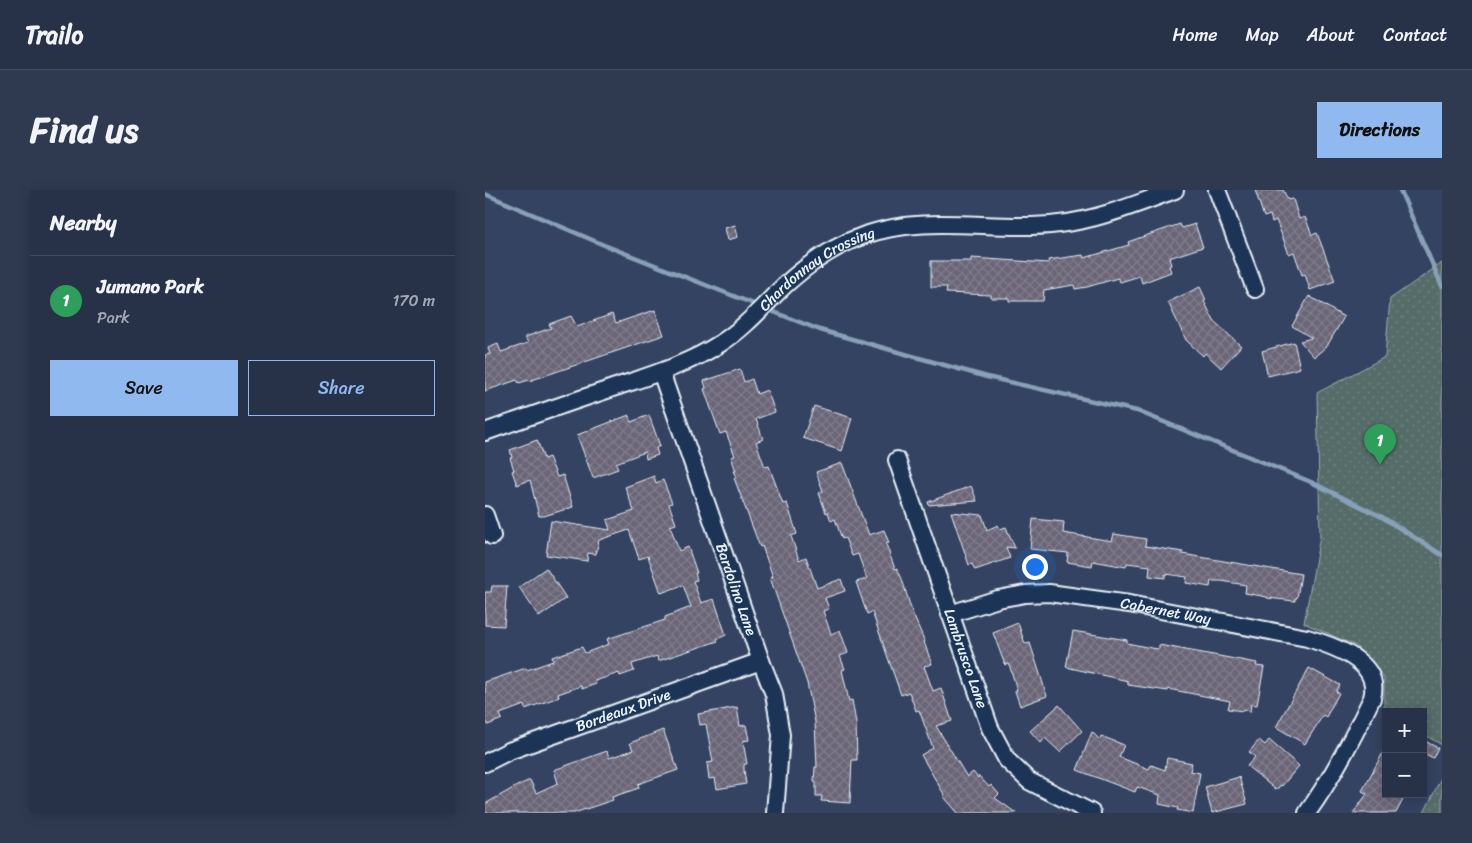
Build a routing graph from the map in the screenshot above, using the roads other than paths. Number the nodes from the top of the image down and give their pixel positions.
1 (1175, 190) edge
2 (1217, 190) edge
3 (1255, 288) dead end
4 (661, 372) junction
5 (485, 432) edge
6 (897, 460) dead end
7 (485, 515) edge
8 (492, 536) dead end
9 (950, 614) junction
10 (761, 661) junction
11 (485, 762) edge
12 (775, 813) edge
13 (1092, 813) edge
14 (1307, 813) edge

1 - 4 street, Chardonnay Crossing
2 - 3 street
4 - 5 street, Chardonnay Crossing
4 - 10 street, Bardolino Lane
6 - 9 street, Lambrusco Lane
7 - 8 street
9 - 13 street, Lambrusco Lane
9 - 14 street, Cabernet Way
10 - 11 street, Bordeaux Drive
10 - 12 street, Bardolino Lane

